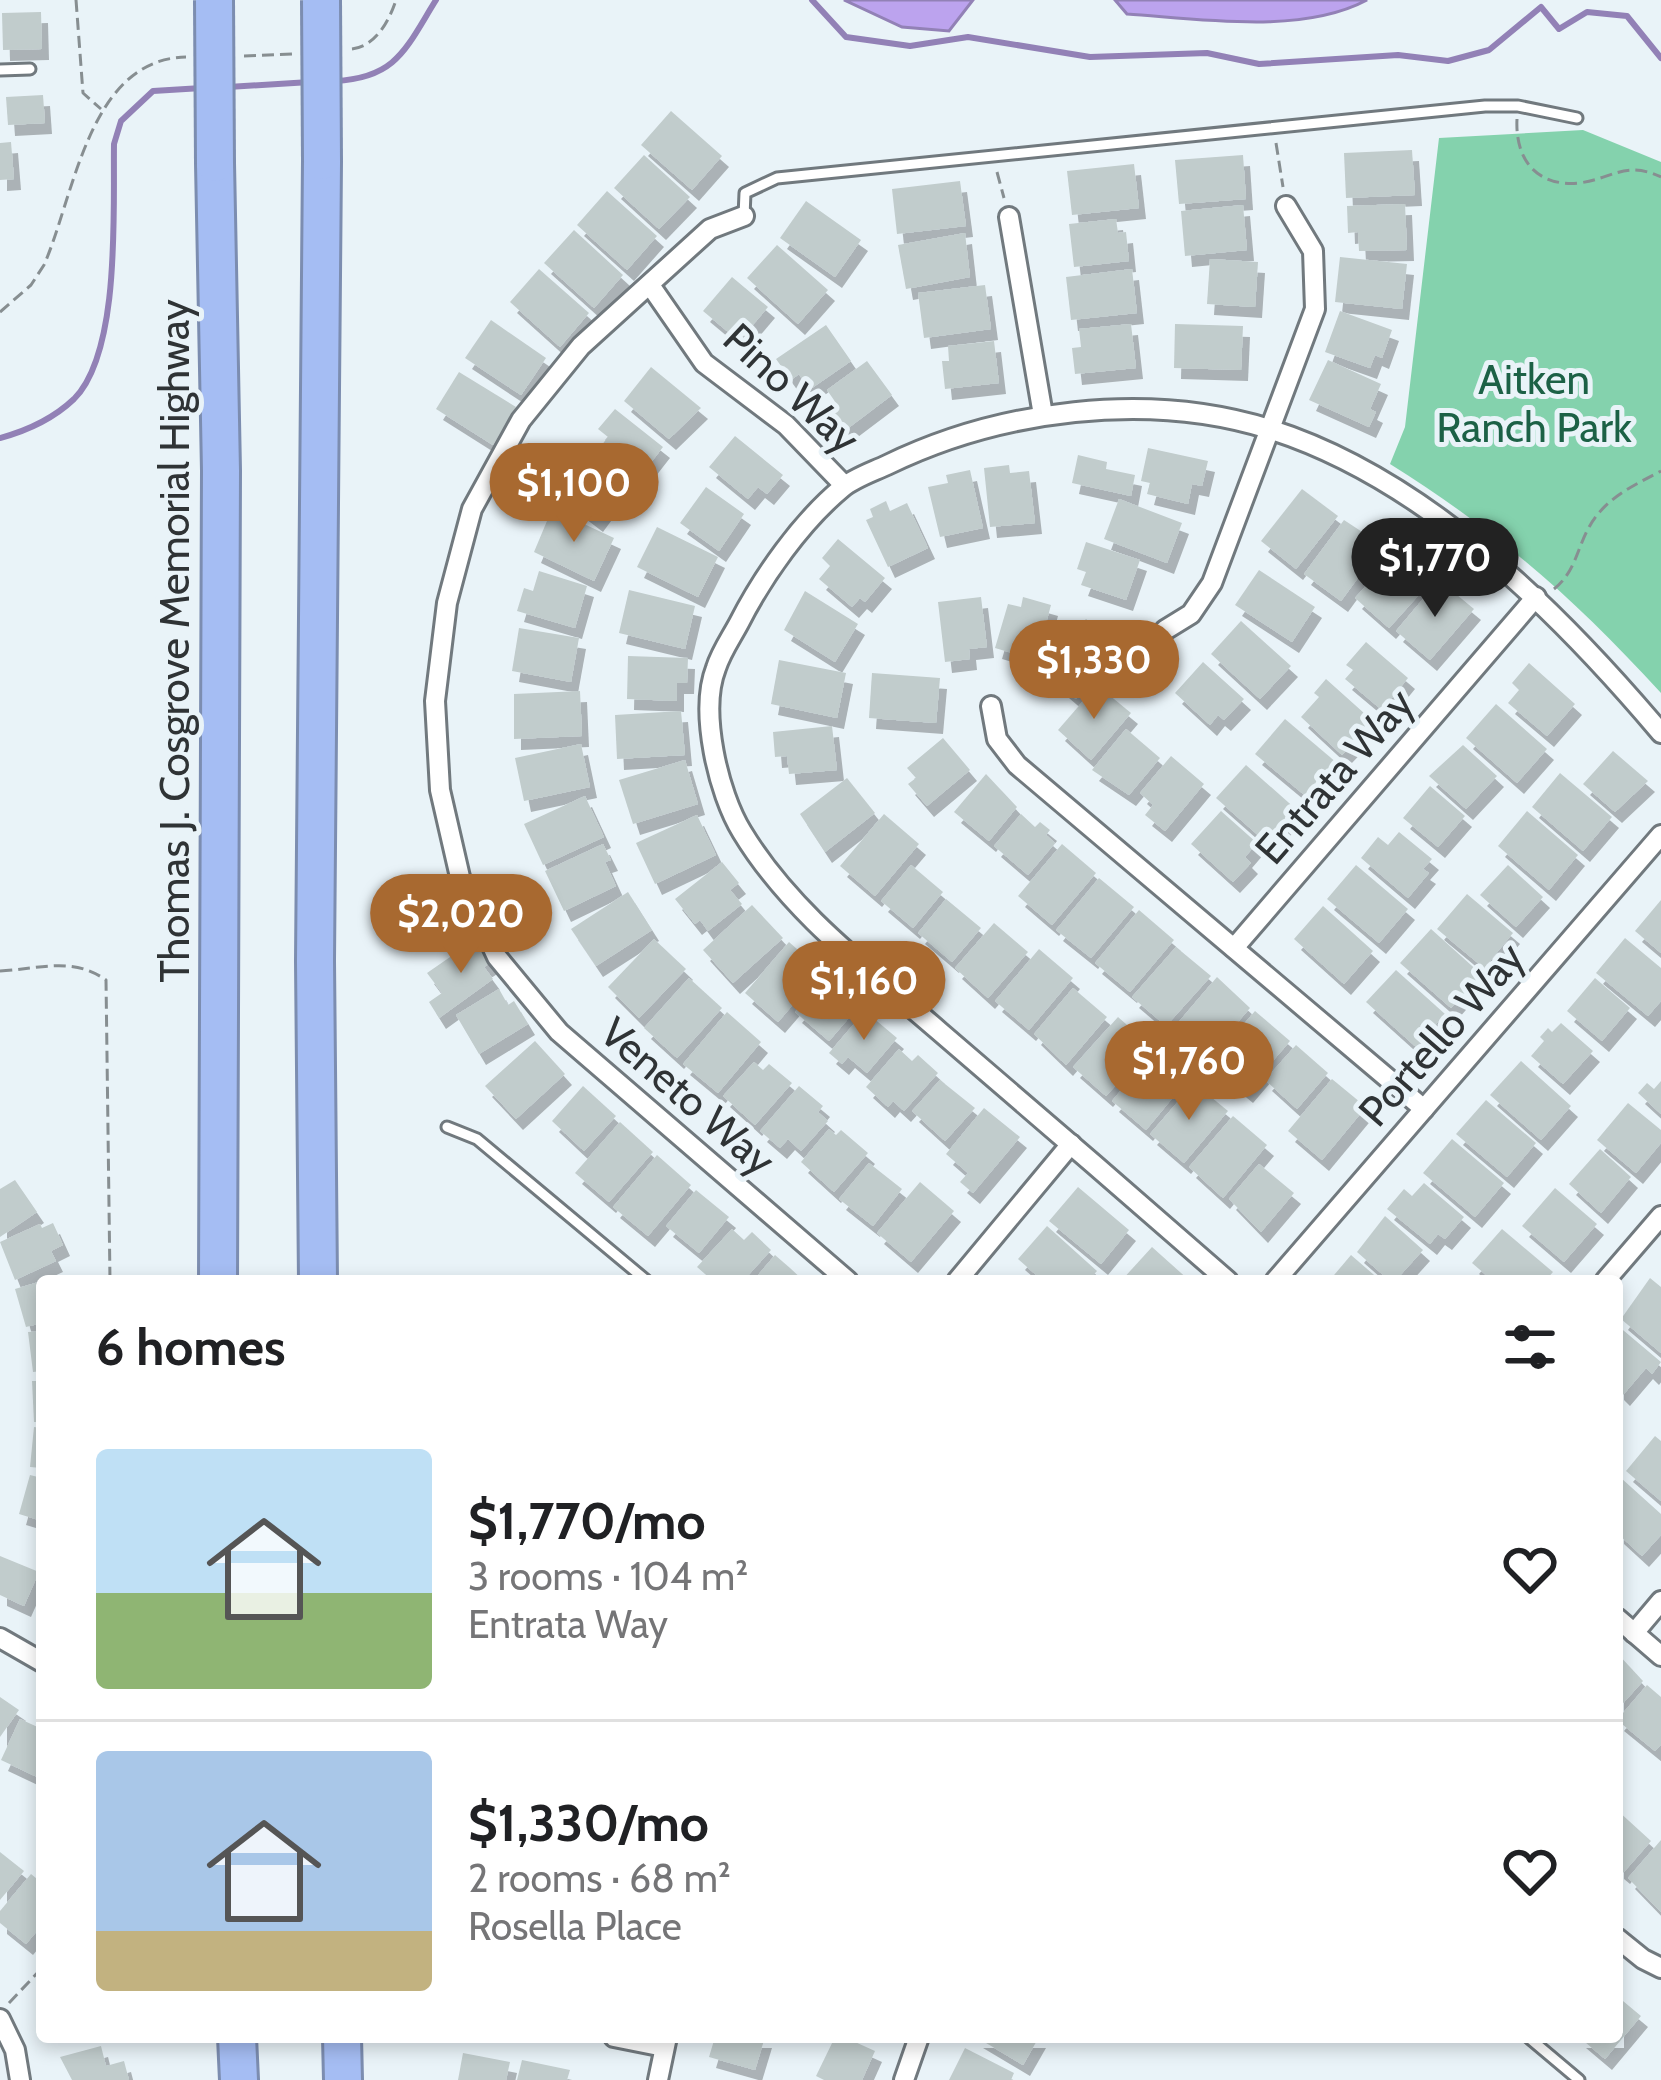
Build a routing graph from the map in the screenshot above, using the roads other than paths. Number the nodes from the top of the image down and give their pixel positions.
1 (214, 0) edge
2 (321, 0) edge
3 (31, 68) dead end
4 (0, 70) edge
5 (1577, 118) dead end
6 (1286, 206) road end
7 (744, 216) joint
8 (1009, 217) road end
9 (650, 285) junction
10 (1042, 415) junction
11 (1270, 429) junction
12 (844, 485) junction
13 (1536, 597) junction
14 (1165, 630) dead end
15 (991, 706) dead end
16 (1661, 733) edge
17 (1661, 835) edge
18 (1234, 948) junction
19 (1424, 1109) junction
20 (447, 1127) dead end
21 (1071, 1144) junction
22 (1661, 1216) edge
23 (218, 1275) edge
24 (318, 1275) edge
25 (640, 1275) edge
26 (841, 1275) edge
27 (962, 1275) edge
28 (1221, 1275) edge
29 (1280, 1275) edge
30 (1610, 1275) edge
31 (1661, 1600) edge
32 (1623, 1623) edge
33 (1634, 1633) junction
34 (0, 1638) edge
35 (1661, 1656) edge
36 (36, 1659) edge
37 (1623, 1943) edge
38 (1661, 1968) edge
39 (0, 2016) edge
40 (237, 2043) edge
41 (342, 2043) edge
42 (666, 2043) edge
43 (917, 2043) edge
44 (1535, 2043) edge
45 (20, 2080) edge
46 (239, 2080) edge
47 (343, 2080) edge
48 (658, 2080) edge
49 (904, 2080) edge
50 (1579, 2080) edge

1 - 23 highway, Thomas J. Cosgrove Memorial Highway, bridge
2 - 24 highway, bridge
3 - 4 lane
5 - 7 lane
6 - 11 street
7 - 9 street, Veneto Way
8 - 10 street
9 - 12 street, Pino Way
9 - 26 street, Veneto Way
10 - 11 street
10 - 12 street
11 - 13 street
11 - 14 street
12 - 21 street
13 - 16 street
13 - 18 street, Entrata Way
15 - 18 street
17 - 19 street, Portello Way
18 - 19 street
19 - 29 street, Portello Way
20 - 25 lane
21 - 27 street
21 - 28 street
22 - 30 street
31 - 33 street
32 - 33 street
33 - 35 street
34 - 36 street
37 - 38 street
39 - 45 street
40 - 46 highway
41 - 47 highway
42 - 48 street
43 - 49 street
44 - 50 lane

